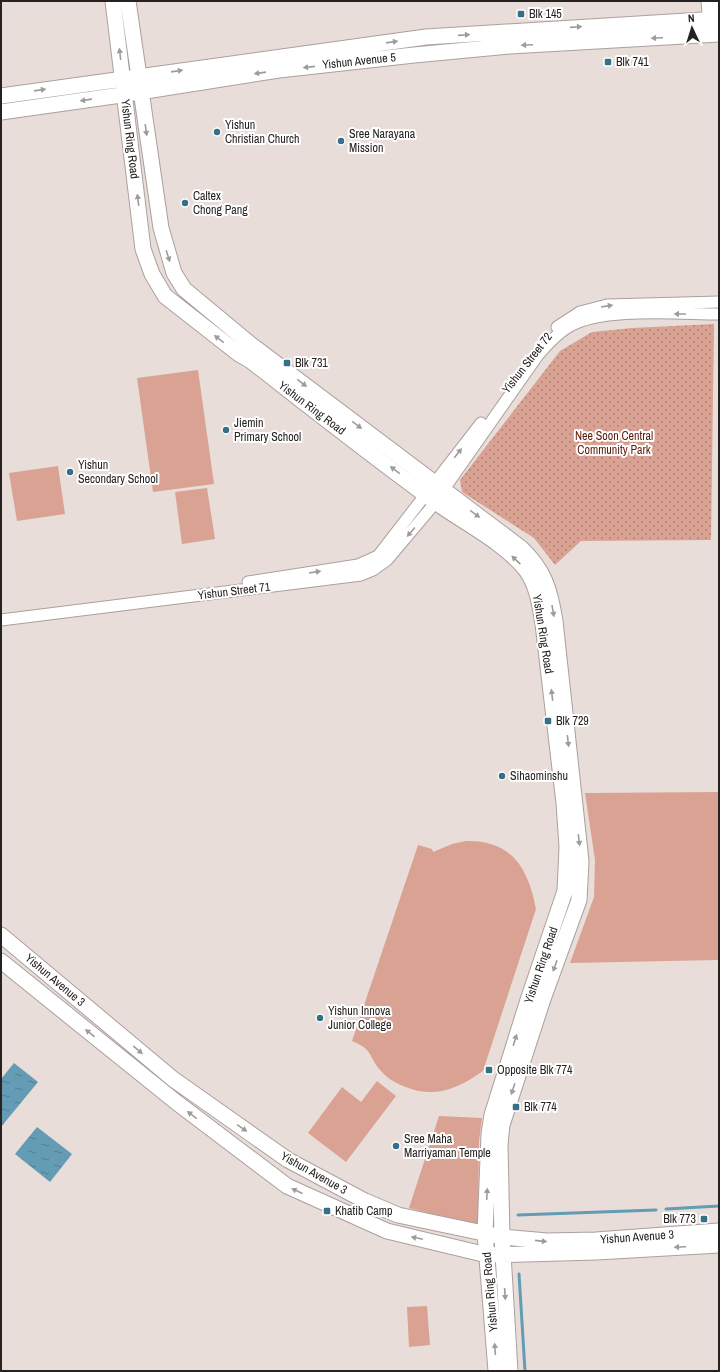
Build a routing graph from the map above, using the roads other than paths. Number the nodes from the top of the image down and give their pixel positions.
1 (113, 1) edge
2 (128, 1) edge
3 (708, 1) edge
4 (716, 1) edge
5 (716, 27) edge
6 (139, 76) junction
7 (123, 79) junction
8 (141, 92) junction
9 (125, 95) junction
10 (1, 96) edge
11 (1, 112) edge
12 (719, 302) edge
13 (719, 314) edge
14 (435, 492) junction
15 (1, 614) edge
16 (1, 620) edge
17 (1, 935) edge
18 (1, 961) edge
19 (719, 1231) edge
20 (485, 1233) junction
21 (502, 1237) junction
22 (719, 1245) edge
23 (487, 1255) junction
24 (503, 1255) junction
25 (496, 1371) edge
26 (510, 1371) edge

7 -> 1 main road, Yishun Ring Road
2 - 6 main road, Yishun Ring Road
3 - 5 street
4 - 5 street
6 -> 5 main road, Yishun Avenue 5
5 -> 8 main road, Yishun Avenue 5
6 - 7 main road, Yishun Avenue 5
6 - 8 main road, Yishun Ring Road
7 - 9 main road, Yishun Ring Road
10 -> 7 main road, Yishun Avenue 5
8 - 9 main road, Yishun Avenue 5
8 -> 14 main road, Yishun Ring Road
9 -> 11 main road, Yishun Avenue 5
14 -> 9 main road, Yishun Ring Road
14 -> 12 street, Yishun Street 72
13 -> 14 street, Yishun Street 72
15 -> 14 street, Yishun Street 71
14 -> 16 street, Yishun Street 71
20 -> 14 main road, Yishun Ring Road
14 -> 21 main road, Yishun Ring Road
17 -> 20 main road, Yishun Avenue 3
23 -> 18 main road, Yishun Avenue 3
21 -> 19 main road, Yishun Avenue 3
20 - 21 main road, Yishun Avenue 3
20 - 23 main road, Yishun Ring Road
21 - 24 main road, Yishun Ring Road
22 -> 24 main road, Yishun Avenue 3
23 - 24 main road, Yishun Avenue 3
25 -> 23 main road, Yishun Ring Road
24 -> 26 main road, Yishun Ring Road

